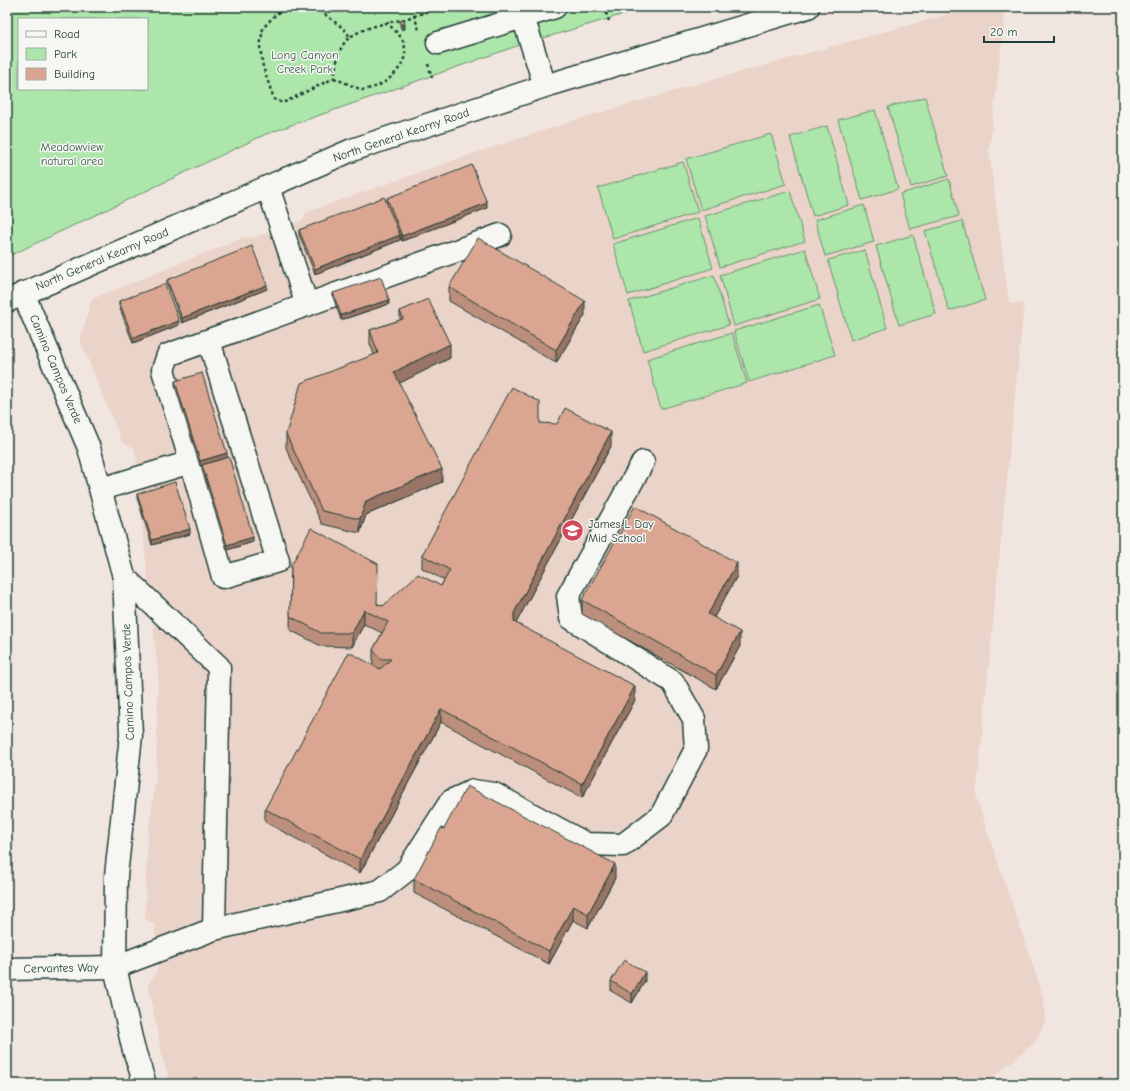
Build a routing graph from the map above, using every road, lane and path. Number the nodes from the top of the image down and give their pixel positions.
1 (291, 7) edge
2 (315, 7) edge
3 (441, 7) edge
4 (555, 7) edge
5 (604, 7) edge
6 (808, 7) edge
7 (787, 10) edge
8 (523, 17) junction
9 (609, 21) dead end
10 (386, 22) junction
11 (351, 38) junction
12 (438, 43) dead end
13 (334, 78) junction
14 (545, 86) junction
15 (268, 187) junction
16 (500, 235) dead end
17 (15, 297) edge
18 (307, 305) junction
19 (209, 341) junction
20 (190, 462) junction
21 (643, 462) dead end
22 (101, 489) junction
23 (124, 577) junction
24 (214, 929) junction
25 (115, 967) junction
26 (7, 969) edge
27 (145, 1084) edge

1 - 13 path
2 - 11 path
3 - 10 path
4 - 8 street
5 - 9 path
6 - 7 street, North General Kearny Road
7 - 14 street, North General Kearny Road
8 - 12 street
8 - 14 street
10 - 11 path
10 - 13 path
11 - 13 path
14 - 15 street, North General Kearny Road
15 - 17 street, North General Kearny Road
15 - 18 street
16 - 18 street
17 - 22 street, Camino Campos Verde
18 - 19 street
19 - 20 street
19 - 20 street
20 - 22 street
21 - 24 street, Cervantes Way
22 - 23 street, Camino Campos Verde
23 - 24 street
23 - 25 street, Camino Campos Verde
24 - 25 street, Cervantes Way
25 - 26 street, Cervantes Way
25 - 27 street, Camino Campos Verde

